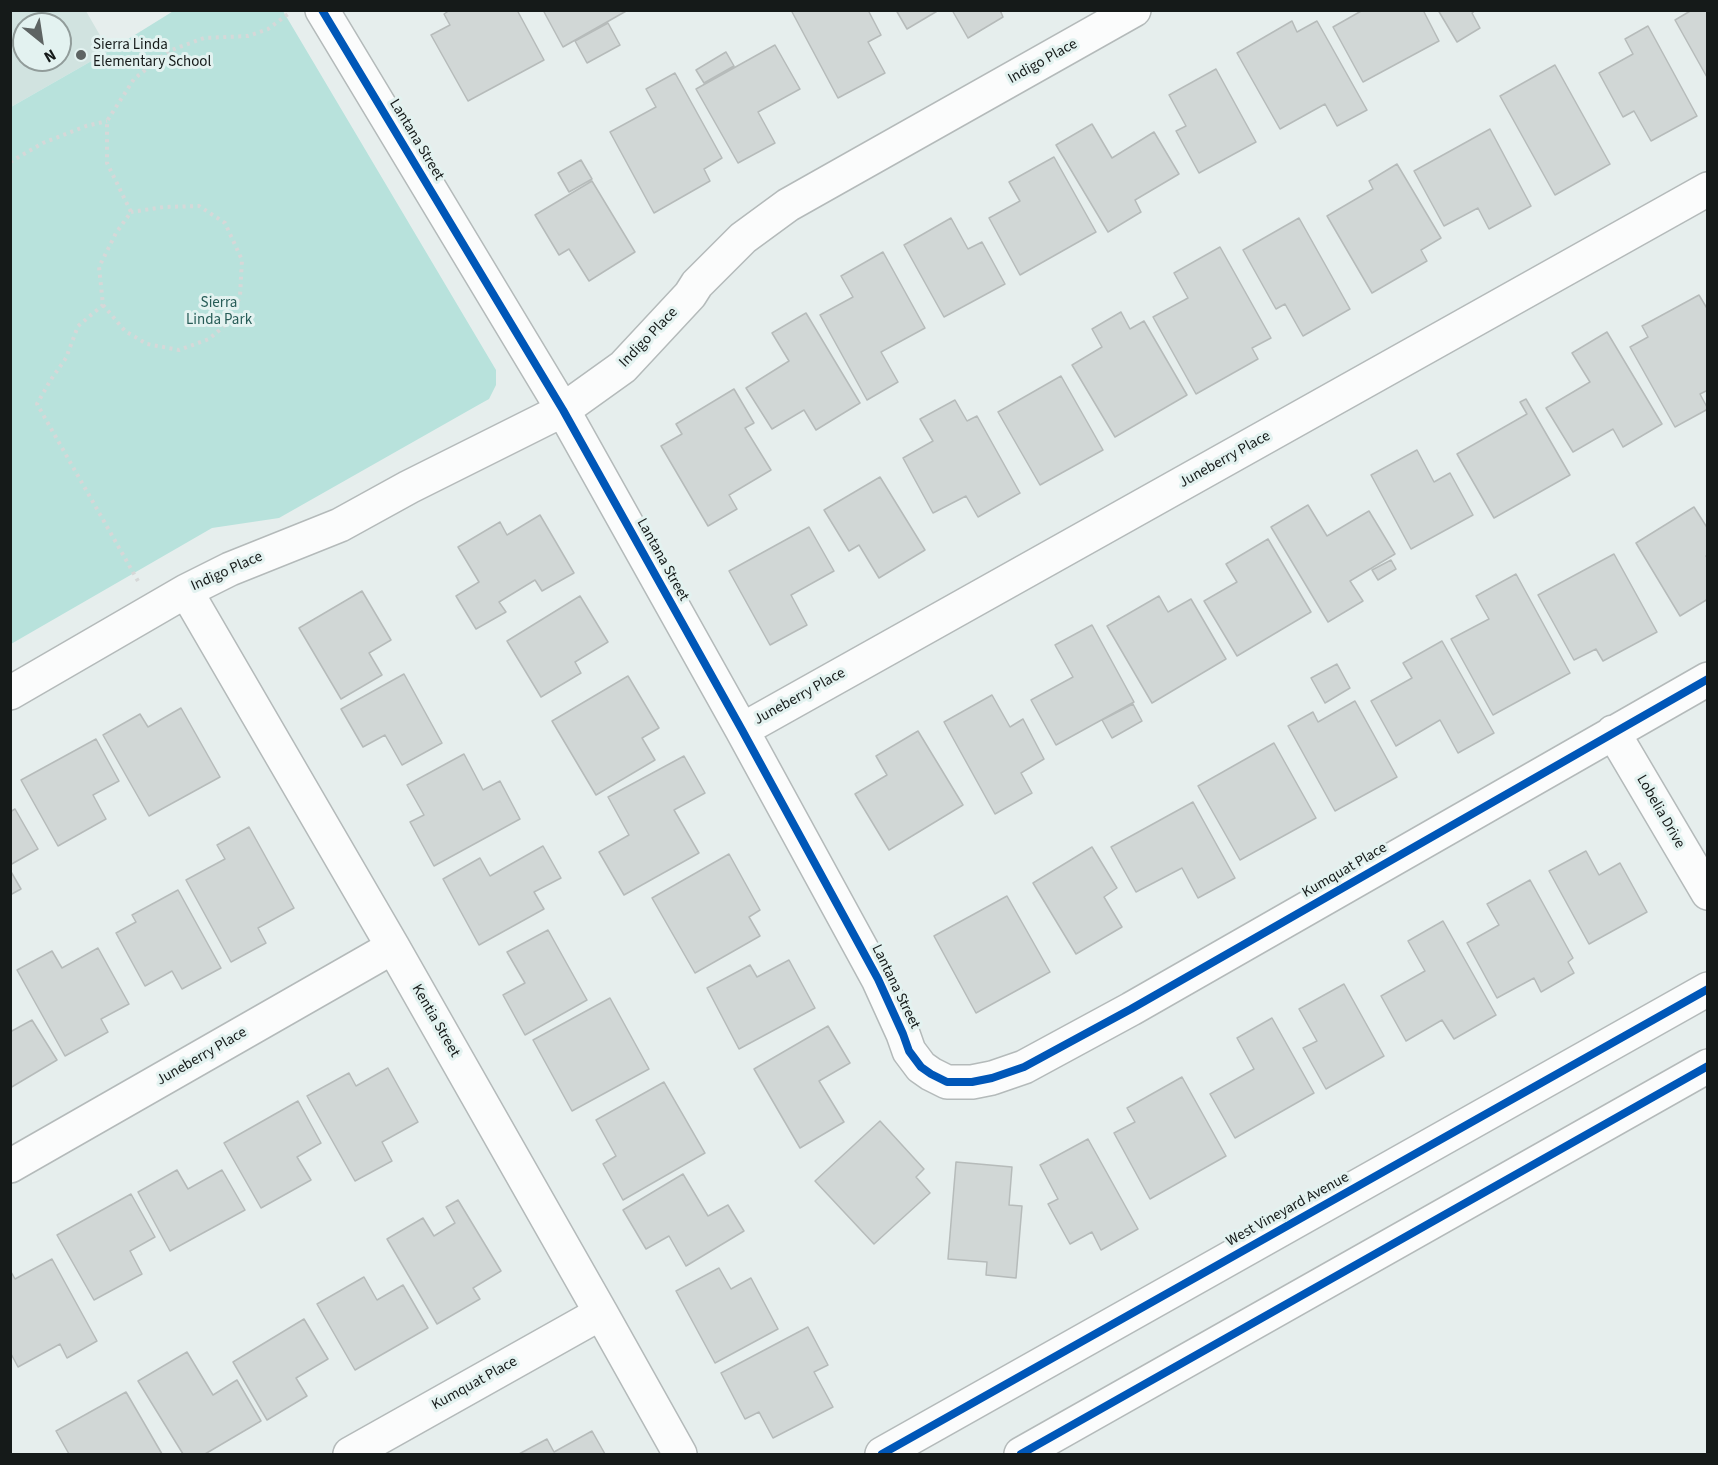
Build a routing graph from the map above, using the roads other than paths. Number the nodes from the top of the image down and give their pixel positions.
1 (1134, 10) edge
2 (306, 11) edge
3 (1707, 189) edge
4 (563, 410) junction
5 (186, 591) junction
6 (1707, 679) edge
7 (10, 693) edge
8 (742, 730) junction
9 (1614, 732) junction
10 (1707, 893) edge
11 (393, 947) junction
12 (1707, 989) edge
13 (1707, 1066) edge
14 (992, 1078) joint
15 (10, 1166) edge
16 (601, 1313) junction
17 (350, 1455) edge
18 (680, 1455) edge
19 (882, 1455) edge
20 (1021, 1455) edge

1 - 4 street, Indigo Place
2 - 4 street, Lantana Street
3 - 8 street, Juneberry Place
4 - 5 street, Indigo Place
4 - 8 street, Lantana Street
5 - 7 street, Indigo Place
5 - 11 street, Kentia Street
6 - 9 street, Kumquat Place
8 - 14 street, Lantana Street
9 - 10 street, Lobelia Drive
9 - 14 street, Kumquat Place
11 - 15 street, Juneberry Place
11 - 16 street, Kentia Street
12 - 19 street, West Vineyard Avenue
13 - 20 street
16 - 17 street, Kumquat Place
16 - 18 street, Kentia Street

